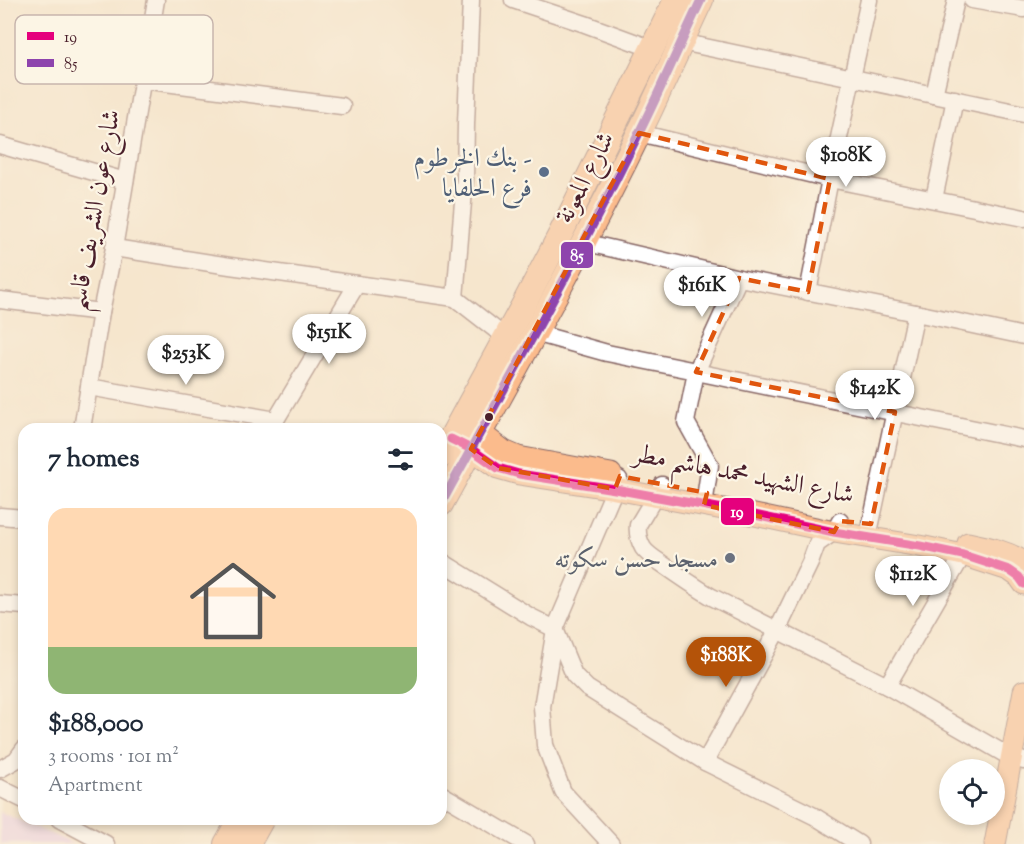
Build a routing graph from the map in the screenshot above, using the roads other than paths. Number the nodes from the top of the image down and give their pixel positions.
1 (156, 0) edge
2 (471, 0) edge
3 (513, 0) edge
4 (676, 0) edge
5 (701, 0) edge
6 (869, 0) edge
7 (956, 0) edge
8 (972, 0) edge
9 (1024, 9) edge
10 (153, 15) edge
11 (681, 42) junction
12 (653, 50) junction
13 (852, 77) junction
14 (141, 84) edge
15 (173, 84) edge
16 (934, 95) junction
17 (955, 99) junction
18 (342, 106) dead end
19 (1024, 114) edge
20 (639, 133) junction
21 (0, 145) edge
22 (830, 179) junction
23 (124, 181) junction
24 (934, 199) junction
25 (1024, 218) edge
26 (582, 242) junction
27 (114, 248) junction
28 (739, 278) junction
29 (357, 284) junction
30 (808, 292) junction
31 (455, 298) junction
32 (0, 300) edge
33 (100, 312) junction
34 (916, 313) junction
35 (535, 333) junction
36 (1024, 336) edge
37 (505, 337) junction
38 (696, 372) junction
39 (89, 387) junction
40 (895, 412) junction
41 (83, 423) edge
42 (269, 423) edge
43 (275, 423) edge
44 (461, 439) edge
45 (1024, 439) edge
46 (617, 482) junction
47 (447, 484) edge
48 (659, 491) junction
49 (706, 500) junction
50 (0, 516) edge
51 (18, 518) edge
52 (837, 526) junction
53 (869, 530) junction
54 (966, 549) junction
55 (1024, 562) edge
56 (447, 565) edge
57 (1024, 584) edge
58 (0, 604) edge
59 (18, 606) edge
60 (555, 629) junction
61 (777, 631) junction
62 (887, 686) junction
63 (1024, 691) edge
64 (18, 757) edge
65 (1021, 760) edge
66 (705, 762) junction
67 (0, 769) edge
68 (0, 788) edge
69 (18, 797) edge
70 (447, 798) edge
71 (70, 825) edge
72 (237, 825) edge
73 (259, 825) edge
74 (106, 844) edge
75 (226, 844) edge
76 (248, 844) edge
77 (526, 844) edge
78 (611, 844) edge
79 (860, 844) edge
80 (994, 844) edge
81 (1006, 844) edge

1 - 10 street, شارع عون الشريف قاسم
2 - 31 street
3 - 12 street
4 - 12 highway, شارع المعونة
5 - 11 highway, شارع المعونة
6 - 13 street
7 - 16 street
8 - 9 street
11 - 13 street
11 - 20 highway, شارع المعونة
12 - 37 highway, شارع المعونة
13 - 16 street
13 - 22 street
14 - 23 street, شارع عون الشريف قاسم
15 - 18 street
16 - 17 street
17 - 19 street
17 - 24 street
20 - 22 street
20 - 26 highway, شارع المعونة
21 - 23 street
22 - 24 street
22 - 30 street
23 - 27 street, شارع عون الشريف قاسم
24 - 25 street
26 - 28 street
26 - 35 highway, شارع المعونة
27 - 29 street
27 - 33 street, شارع عون الشريف قاسم
28 - 30 street
28 - 38 street
29 - 31 street
29 - 43 street
30 - 34 street
31 - 37 street
32 - 33 street
33 - 39 street, شارع عون الشريف قاسم
34 - 36 street
34 - 40 street
35 - 38 street
35 - 44 highway, شارع المعونة
37 - 44 highway, شارع المعونة
38 - 40 street
38 - 49 street
39 - 41 street, شارع عون الشريف قاسم
39 - 42 street
40 - 45 street
40 - 53 street
44 - 46 main road, شارع الشهيد محمد هاشم مطر
44 - 47 highway, شارع المعونة
46 - 48 main road, شارع الشهيد محمد هاشم مطر
46 - 60 street
48 - 49 main road, شارع الشهيد محمد هاشم مطر
48 - 61 street
49 - 52 main road, شارع الشهيد محمد هاشم مطر
50 - 51 street
52 - 53 main road, شارع الشهيد محمد هاشم مطر
52 - 61 street
53 - 54 main road, شارع الشهيد محمد هاشم مطر
54 - 55 main road, شارع الشهيد محمد هاشم مطر
54 - 57 main road, شارع الشهيد محمد هاشم مطر
54 - 62 street
56 - 60 street
58 - 59 street
60 - 66 street
60 - 78 street
61 - 62 street
61 - 66 street
62 - 65 street
63 - 65 main road
64 - 67 street
65 - 80 main road
65 - 81 main road
66 - 79 street
68 - 69 street
70 - 77 street
71 - 74 street
72 - 75 highway
73 - 76 highway

